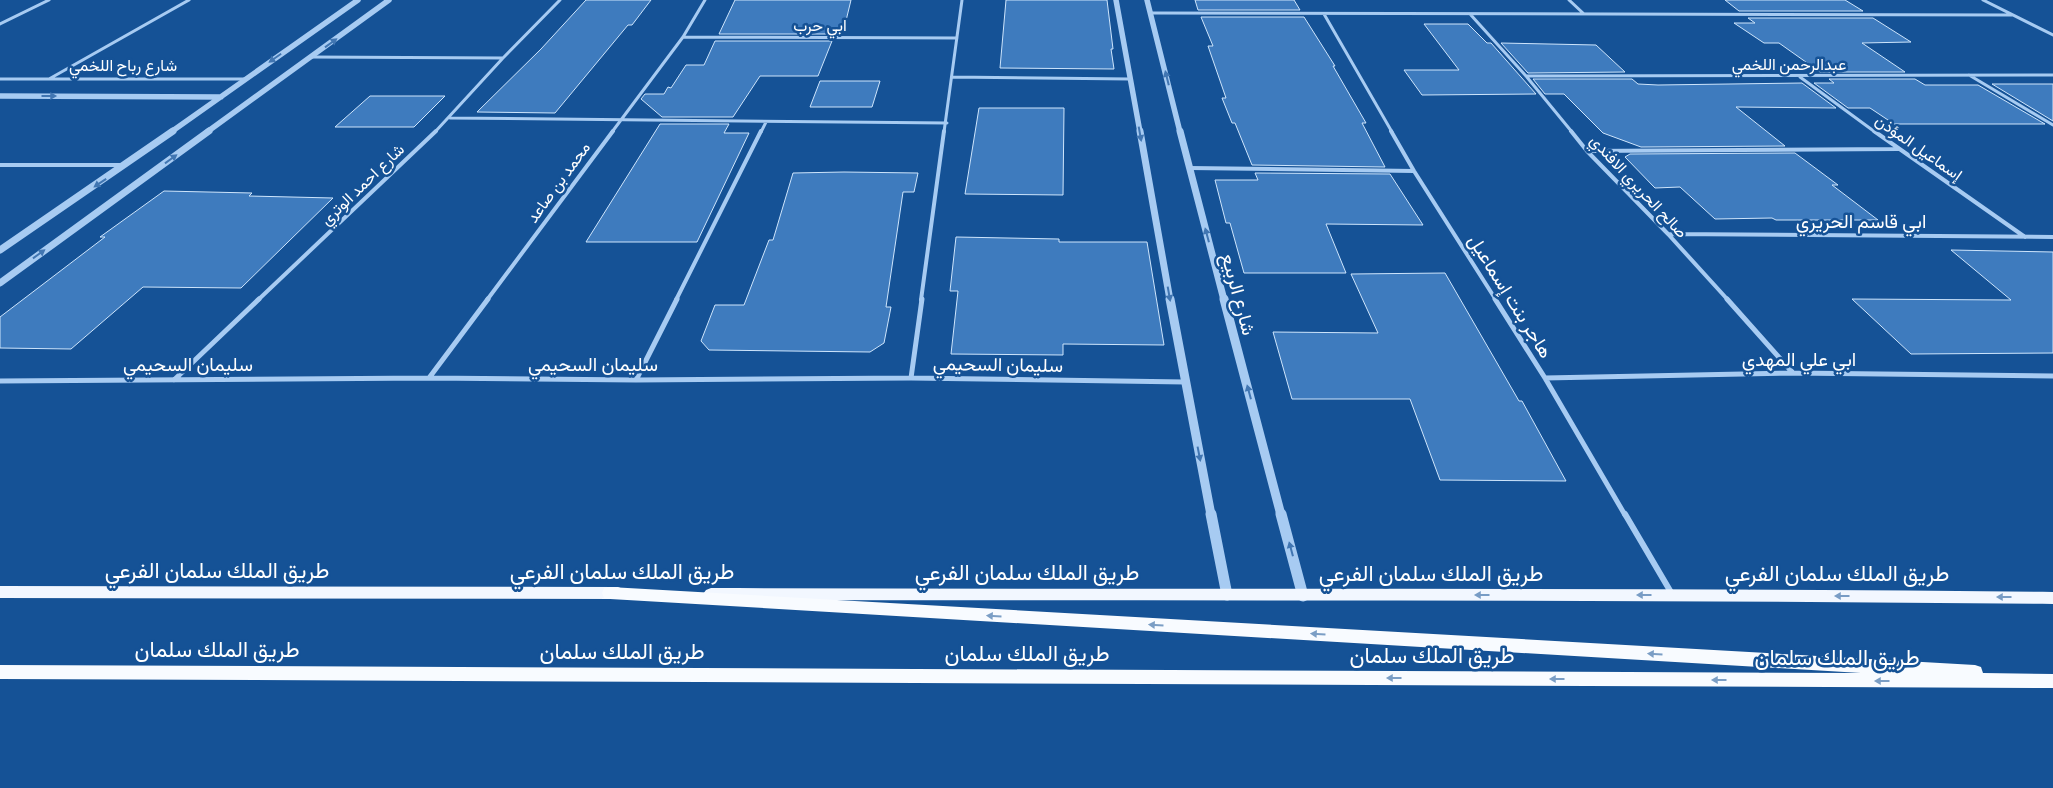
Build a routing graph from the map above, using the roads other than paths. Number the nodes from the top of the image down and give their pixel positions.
1 (50, 0) edge
2 (189, 0) edge
3 (358, 0) edge
4 (389, 0) edge
5 (560, 0) edge
6 (705, 0) edge
7 (962, 0) edge
8 (1116, 0) edge
9 (1147, 0) edge
10 (1569, 0) edge
11 (1983, 0) edge
12 (1152, 13) junction
13 (1324, 14) junction
14 (1470, 14) junction
15 (1584, 14) junction
16 (2012, 15) junction
17 (0, 19) edge
18 (10, 19) junction
19 (0, 24) edge
20 (2053, 35) edge
21 (683, 37) junction
22 (957, 38) junction
23 (310, 58) junction
24 (503, 58) junction
25 (1968, 75) junction
26 (2053, 75) edge
27 (1526, 76) junction
28 (1799, 76) junction
29 (952, 77) junction
30 (0, 79) edge
31 (49, 79) junction
32 (246, 79) junction
33 (1130, 79) junction
34 (0, 96) edge
35 (221, 97) junction
36 (450, 118) junction
37 (620, 119) junction
38 (766, 122) junction
39 (946, 123) junction
40 (2053, 125) edge
41 (1898, 149) junction
42 (1587, 151) junction
43 (0, 165) edge
44 (125, 166) junction
45 (1189, 168) junction
46 (1414, 171) junction
47 (1668, 234) junction
48 (2025, 237) junction
49 (2053, 237) edge
50 (0, 250) edge
51 (0, 283) edge
52 (1792, 373) junction
53 (2053, 376) edge
54 (429, 378) junction
55 (911, 378) junction
56 (1545, 378) junction
57 (174, 380) junction
58 (636, 380) junction
59 (0, 381) edge
60 (1185, 382) junction
61 (0, 592) edge
62 (177, 592) junction
63 (610, 594) junction
64 (1672, 594) junction
65 (1227, 595) junction
66 (1303, 596) junction
67 (0, 597) edge
68 (2053, 598) edge
69 (0, 672) edge
70 (2053, 677) edge
71 (2053, 681) edge

1 - 18 street
2 - 31 street
3 -> 32 street
23 -> 4 street
5 - 24 street, شارع احمد الوتري
6 - 21 street, محمد بن صاعد
7 - 22 street
8 - 33 street
9 - 12 street, شارع الربيع
10 - 15 street
11 - 16 street
12 - 13 street
45 -> 12 street, شارع الربيع
13 - 14 street
13 - 46 street, هاجر بنت إسماعيل
14 - 15 street
14 - 27 street, صالح الحريري الافندي
15 - 16 street
16 - 20 street
17 - 18 street
18 - 19 street
21 - 22 street, ابي حرب
21 - 37 street, محمد بن صاعد
22 - 29 street
23 - 24 street
51 -> 23 street
24 - 36 street, شارع احمد الوتري
25 - 26 street, عبدالرحمن اللخمي
25 - 28 street, عبدالرحمن اللخمي
25 - 40 street
27 - 28 street, عبدالرحمن اللخمي
27 - 42 street, صالح الحريري الافندي
28 - 41 street, إسماعيل المؤذن
29 - 33 street
29 - 39 street
30 - 31 street, شارع رباح اللخمي
31 - 32 street, شارع رباح اللخمي
32 - 35 street
33 -> 60 street
34 -> 35 street, شارع رباح اللخمي
35 - 44 street
36 - 37 street
36 - 57 street, شارع احمد الوتري
37 - 38 street
37 - 54 street, محمد بن صاعد
38 - 39 street
38 - 58 street
39 - 55 street
41 - 42 street
41 - 48 street, إسماعيل المؤذن
42 - 47 street, صالح الحريري الافندي
43 - 44 street
44 -> 50 street
45 - 46 street
66 -> 45 street, شارع الربيع
46 - 56 street, هاجر بنت إسماعيل
47 - 48 street, ابي قاسم الحريري
47 - 52 street, صالح الحريري الافندي
48 - 49 street, ابي قاسم الحريري
52 - 53 street, ابي علي المهدي
52 - 56 street, ابي علي المهدي
54 - 57 street, سليمان السحيمي
54 - 58 street, سليمان السحيمي
55 - 58 street, سليمان السحيمي
55 - 60 street, سليمان السحيمي
56 - 64 street, هاجر بنت إسماعيل
57 - 59 street, سليمان السحيمي
60 -> 65 street
61 - 62 main road, طريق الملك سلمان الفرعي
62 - 63 main road, طريق الملك سلمان الفرعي
62 - 67 main road
63 - 65 main road, طريق الملك سلمان الفرعي
70 -> 63 highway
64 -> 66 main road, طريق الملك سلمان الفرعي
68 -> 64 main road, طريق الملك سلمان الفرعي
65 - 66 main road, طريق الملك سلمان الفرعي
71 -> 69 highway, طريق الملك سلمان

